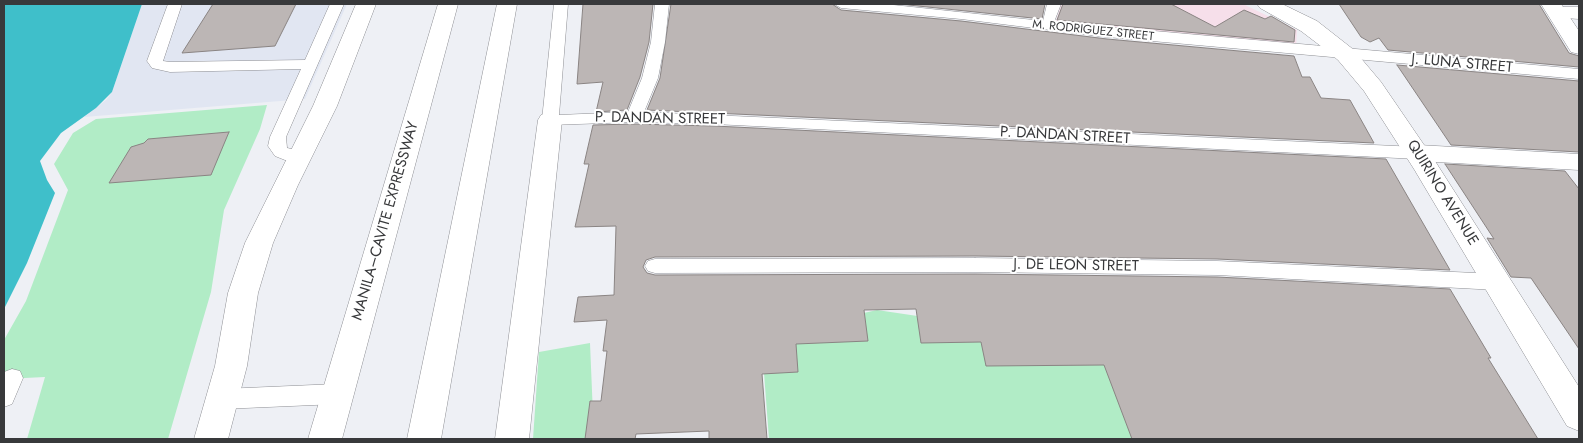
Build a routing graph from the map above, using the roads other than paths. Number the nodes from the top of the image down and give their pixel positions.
1 (175, 4) edge
2 (337, 4) edge
3 (366, 4) edge
4 (448, 4) edge
5 (507, 4) edge
6 (561, 4) edge
7 (662, 4) edge
8 (841, 4) edge
9 (1054, 4) edge
10 (1267, 4) edge
11 (1554, 8) edge
12 (1579, 13) edge
13 (1049, 18) dead end
14 (1579, 47) edge
15 (1346, 55) junction
16 (310, 64) junction
17 (1579, 74) edge
18 (634, 117) junction
19 (550, 120) junction
20 (307, 144) junction
21 (1418, 153) junction
22 (1575, 167) edge
23 (655, 266) dead end
24 (1497, 282) junction
25 (337, 394) junction
26 (222, 399) junction
27 (1579, 416) edge
28 (211, 439) edge
29 (325, 439) edge
30 (424, 439) edge
31 (512, 439) edge

1 - 16 lane
2 - 16 lane
3 - 20 main road
4 - 25 main road, MANILA–CAVITE EXPRESSWAY
5 - 30 main road
6 - 19 lane
7 - 18 lane
8 - 15 lane, M. RODRIGUEZ STREET
9 - 13 lane
10 - 15 main road, QUIRINO AVENUE
11 - 12 main road
11 - 14 main road
15 - 17 lane, J. LUNA STREET
15 - 21 main road, QUIRINO AVENUE
16 - 20 lane
18 - 19 lane, P. DANDAN STREET
18 - 21 lane, P. DANDAN STREET
19 - 31 main road
20 - 26 main road
21 - 22 main road, P. DANDAN STREET
21 - 24 main road, QUIRINO AVENUE
23 - 24 lane, J. DE LEON STREET
24 - 27 main road, QUIRINO AVENUE
25 - 26 lane
25 - 29 main road, MANILA–CAVITE EXPRESSWAY
26 - 28 main road

